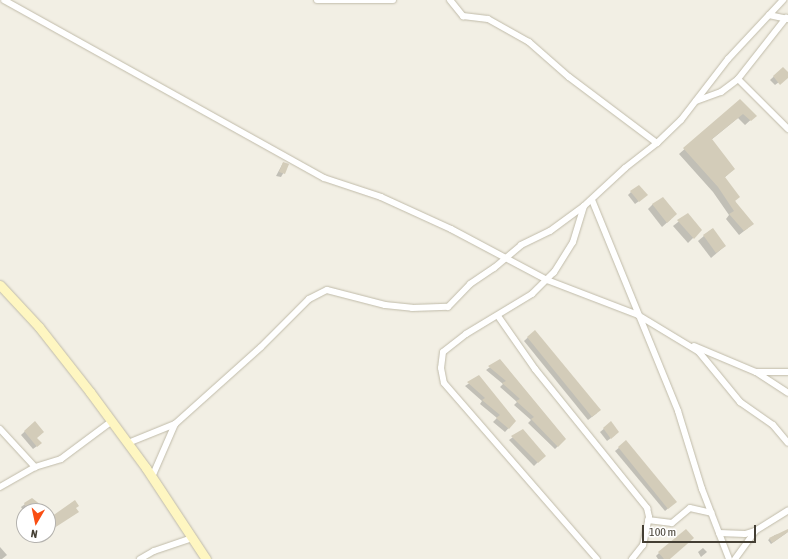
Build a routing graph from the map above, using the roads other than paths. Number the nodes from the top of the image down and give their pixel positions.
1 (4, 0) edge
2 (317, 0) edge
3 (393, 0) edge
4 (450, 0) edge
5 (783, 0) edge
6 (769, 15) junction
7 (787, 18) edge
8 (738, 79) junction
9 (696, 101) junction
10 (788, 130) edge
11 (657, 143) junction
12 (592, 200) junction
13 (584, 206) junction
14 (506, 258) junction
15 (546, 280) junction
16 (0, 285) edge
17 (638, 315) junction
18 (498, 316) junction
19 (681, 342) junction
20 (756, 372) junction
21 (788, 372) edge
22 (788, 393) edge
23 (112, 422) junction
24 (175, 424) junction
25 (0, 429) edge
26 (128, 443) junction
27 (788, 443) edge
28 (35, 467) junction
29 (152, 477) junction
30 (0, 487) edge
31 (788, 510) edge
32 (711, 513) junction
33 (648, 520) junction
34 (755, 531) junction
35 (719, 533) junction
36 (192, 538) junction
37 (140, 559) edge
38 (206, 559) edge
39 (597, 559) edge
40 (632, 559) edge
41 (729, 559) edge
42 (735, 559) edge

1 - 14 street
2 - 3 street
4 - 11 street
5 - 6 street
6 - 7 street
6 - 9 street
7 - 8 street
8 - 9 street
8 - 10 street
9 - 11 street
11 - 12 street
12 - 13 street
12 - 17 street
13 - 14 street
13 - 15 street
14 - 15 street
14 - 24 street
15 - 17 street
15 - 18 street
16 - 23 main road
17 - 19 street
17 - 32 street
18 - 33 street
18 - 39 street
19 - 20 street
19 - 27 street
20 - 21 street
20 - 22 street
23 - 26 main road
23 - 28 street
24 - 26 street
24 - 29 street
25 - 28 street
26 - 29 main road
28 - 30 street
29 - 36 main road
31 - 34 street
32 - 33 street
32 - 35 street
33 - 40 street
34 - 35 street
34 - 42 street
35 - 41 street
36 - 37 street
36 - 38 main road

